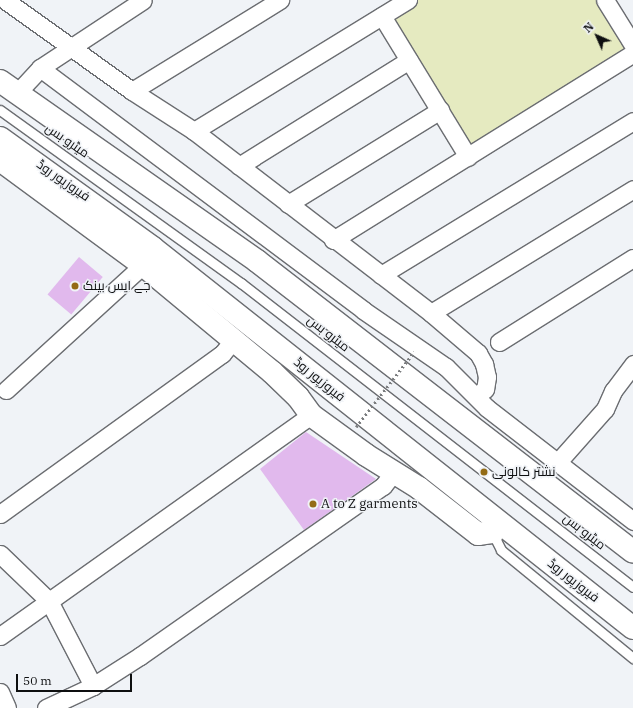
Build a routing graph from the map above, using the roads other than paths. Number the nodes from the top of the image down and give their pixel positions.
1 (143, 0) edge
2 (280, 0) edge
3 (408, 0) edge
4 (609, 1) edge
5 (12, 2) edge
6 (382, 16) junction
7 (633, 45) edge
8 (71, 46) junction
9 (633, 53) edge
10 (409, 60) junction
11 (40, 68) junction
12 (9, 87) edge
13 (132, 92) junction
14 (0, 110) edge
15 (440, 110) junction
16 (633, 121) edge
17 (194, 131) junction
18 (0, 138) edge
19 (468, 157) junction
20 (2, 164) edge
21 (239, 166) junction
22 (633, 189) edge
23 (288, 204) junction
24 (333, 240) junction
25 (633, 258) edge
26 (143, 265) junction
27 (381, 275) junction
28 (431, 312) junction
29 (234, 339) junction
30 (498, 342) dead end
31 (633, 364) edge
32 (6, 390) dead end
33 (477, 396) junction
34 (311, 415) junction
35 (557, 464) junction
36 (394, 472) junction
37 (0, 514) edge
38 (627, 516) edge
39 (501, 525) junction
40 (606, 531) junction
41 (633, 552) edge
42 (0, 554) edge
43 (633, 587) edge
44 (49, 601) junction
45 (633, 628) edge
46 (0, 636) edge
47 (633, 658) edge
48 (93, 686) junction
49 (0, 692) edge
50 (7, 708) edge
51 (46, 708) edge

1 - 8 street
2 - 13 street
3 - 6 street
4 - 7 street
5 - 8 street
6 - 10 street
6 - 17 street
8 - 11 street
8 - 13 street
9 - 19 street
10 - 15 street
10 - 21 street
11 - 12 street
11 - 33 street
12 - 40 main road
13 - 17 street
14 - 43 lane, میٹرو بس
15 - 19 street
15 - 23 street
16 - 27 street
17 - 21 street
18 - 39 main road, فیروزپور روڈ
19 - 24 street
20 - 26 main road
21 - 23 street
22 - 28 street
23 - 24 street
24 - 27 street
25 - 30 street
26 - 29 main road
26 - 32 street
27 - 28 street
28 - 33 street
29 - 34 main road
29 - 37 street
31 - 35 street
33 - 35 street
34 - 36 main road
34 - 44 street
35 - 38 street
36 - 39 main road
36 - 48 street
38 - 40 street
39 - 45 main road, فیروزپور روڈ
39 - 47 lane
40 - 41 main road
42 - 44 street
44 - 46 street
44 - 48 street
48 - 51 street
49 - 50 street

